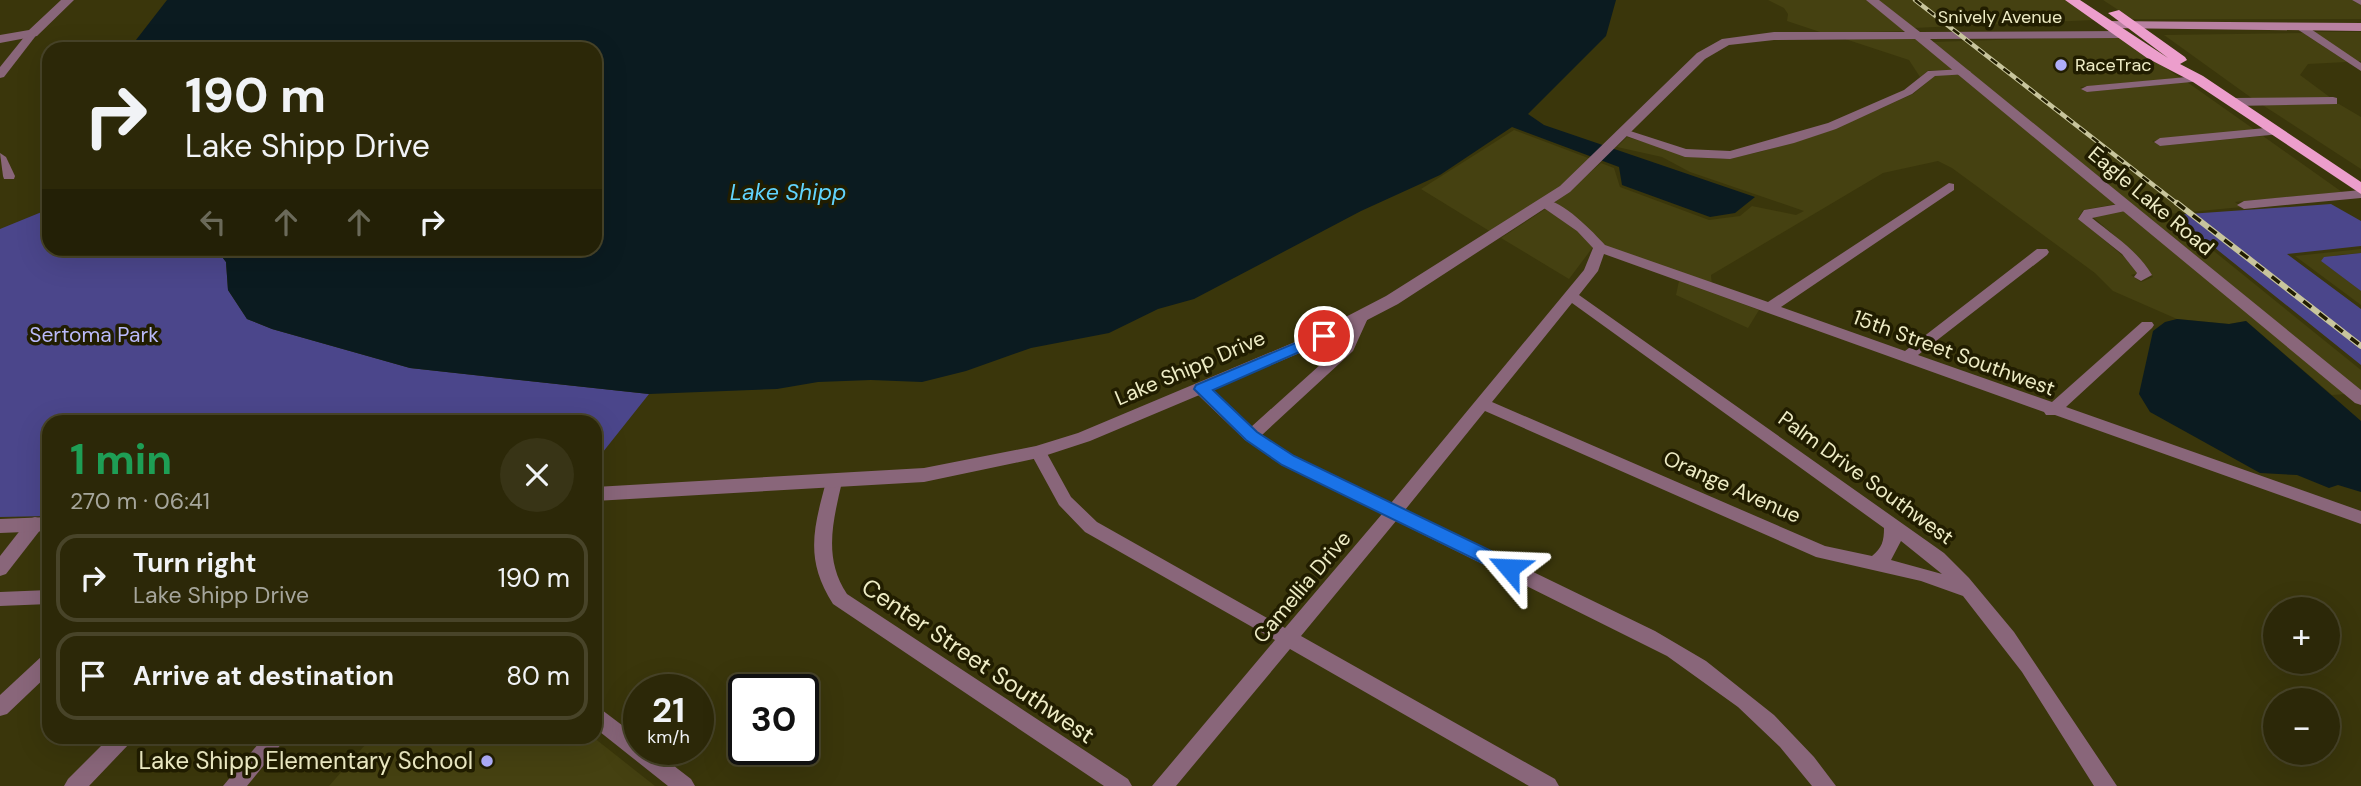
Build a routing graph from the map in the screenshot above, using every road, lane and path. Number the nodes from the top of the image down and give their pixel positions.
1 (55, 0) edge
2 (68, 0) edge
3 (1872, 0) edge
4 (2071, 0) edge
5 (2094, 0) edge
6 (2108, 24) junction
7 (2301, 27) junction
8 (2361, 27) edge
9 (2126, 29) junction
10 (33, 33) junction
11 (1916, 34) junction
12 (2145, 34) junction
13 (17, 36) junction
14 (0, 39) edge
15 (0, 54) edge
16 (2361, 68) edge
17 (1965, 72) junction
18 (0, 75) edge
19 (2198, 79) junction
20 (2087, 89) dead end
21 (2333, 101) dead end
22 (2233, 102) junction
23 (2276, 131) junction
24 (1621, 136) junction
25 (2160, 142) dead end
26 (0, 157) edge
27 (9, 176) dead end
28 (1949, 187) dead end
29 (2361, 191) edge
30 (1546, 203) junction
31 (2244, 205) dead end
32 (2125, 207) junction
33 (1600, 248) junction
34 (2042, 252) dead end
35 (2141, 277) dead end
36 (1570, 295) junction
37 (1768, 309) junction
38 (1361, 318) junction
39 (2147, 325) dead end
40 (1905, 358) junction
41 (1202, 389) junction
42 (2361, 399) edge
43 (1481, 403) junction
44 (2052, 411) junction
45 (1251, 436) junction
46 (1038, 452) junction
47 (834, 482) junction
48 (602, 494) edge
49 (1393, 511) junction
50 (2361, 518) edge
51 (1892, 523) junction
52 (42, 524) edge
53 (0, 526) edge
54 (1876, 563) junction
55 (0, 569) edge
56 (1972, 592) junction
57 (42, 597) edge
58 (0, 599) edge
59 (1288, 639) junction
60 (42, 669) edge
61 (0, 708) edge
62 (602, 722) edge
63 (116, 744) edge
64 (271, 744) edge
65 (75, 786) edge
66 (234, 786) edge
67 (684, 786) edge
68 (1121, 786) edge
69 (1163, 786) edge
70 (1548, 786) edge
71 (1825, 786) edge
72 (2106, 786) edge

1 - 13 street
2 - 10 street
3 - 11 street, Eagle Lake Road
4 - 6 highway
5 - 9 highway
6 - 9 highway
6 - 11 street, Snively Avenue
7 - 8 main road, Snively Avenue
7 - 9 main road, Snively Avenue
7 - 12 main road, Snively Avenue
7 - 16 street
9 - 11 street, Snively Avenue
9 - 12 highway
9 - 19 highway
10 - 13 street
10 - 18 street
11 - 17 street, Eagle Lake Road
11 - 24 street, Lake Shipp Drive
12 - 19 highway
13 - 14 street
13 - 15 street
17 - 24 street
17 - 32 street, Eagle Lake Road
19 - 20 street
19 - 22 highway
21 - 22 street
22 - 23 highway
23 - 25 street
23 - 29 highway
24 - 30 street, Lake Shipp Drive
26 - 27 street
28 - 37 street
29 - 31 street
30 - 33 street, 15th Street Southwest
30 - 38 street, Lake Shipp Drive
32 - 35 street
32 - 42 street, Eagle Lake Road
33 - 36 street, Camellia Drive
33 - 37 street, 15th Street Southwest
34 - 40 street
36 - 43 street, Camellia Drive
36 - 51 street, Palm Drive Southwest
37 - 40 street, 15th Street Southwest
38 - 41 street, Lake Shipp Drive
38 - 45 street
39 - 44 street
40 - 44 street, 15th Street Southwest
41 - 45 street
41 - 46 street, Lake Shipp Drive
43 - 49 street, Camellia Drive
43 - 54 street, Orange Avenue
44 - 50 street, 15th Street Southwest
45 - 49 street
46 - 47 street, Lake Shipp Drive
46 - 59 street
47 - 48 street, Lake Shipp Drive
47 - 68 street, Center Street Southwest
49 - 59 street, Camellia Drive
49 - 71 street
51 - 54 street
51 - 56 street, Palm Drive Southwest
52 - 53 street
52 - 55 street
54 - 56 street, Orange Avenue
56 - 72 street, Palm Drive Southwest
57 - 58 street
59 - 69 street, Camellia Drive
59 - 70 street
60 - 61 street
62 - 67 street
63 - 65 street
64 - 66 street

